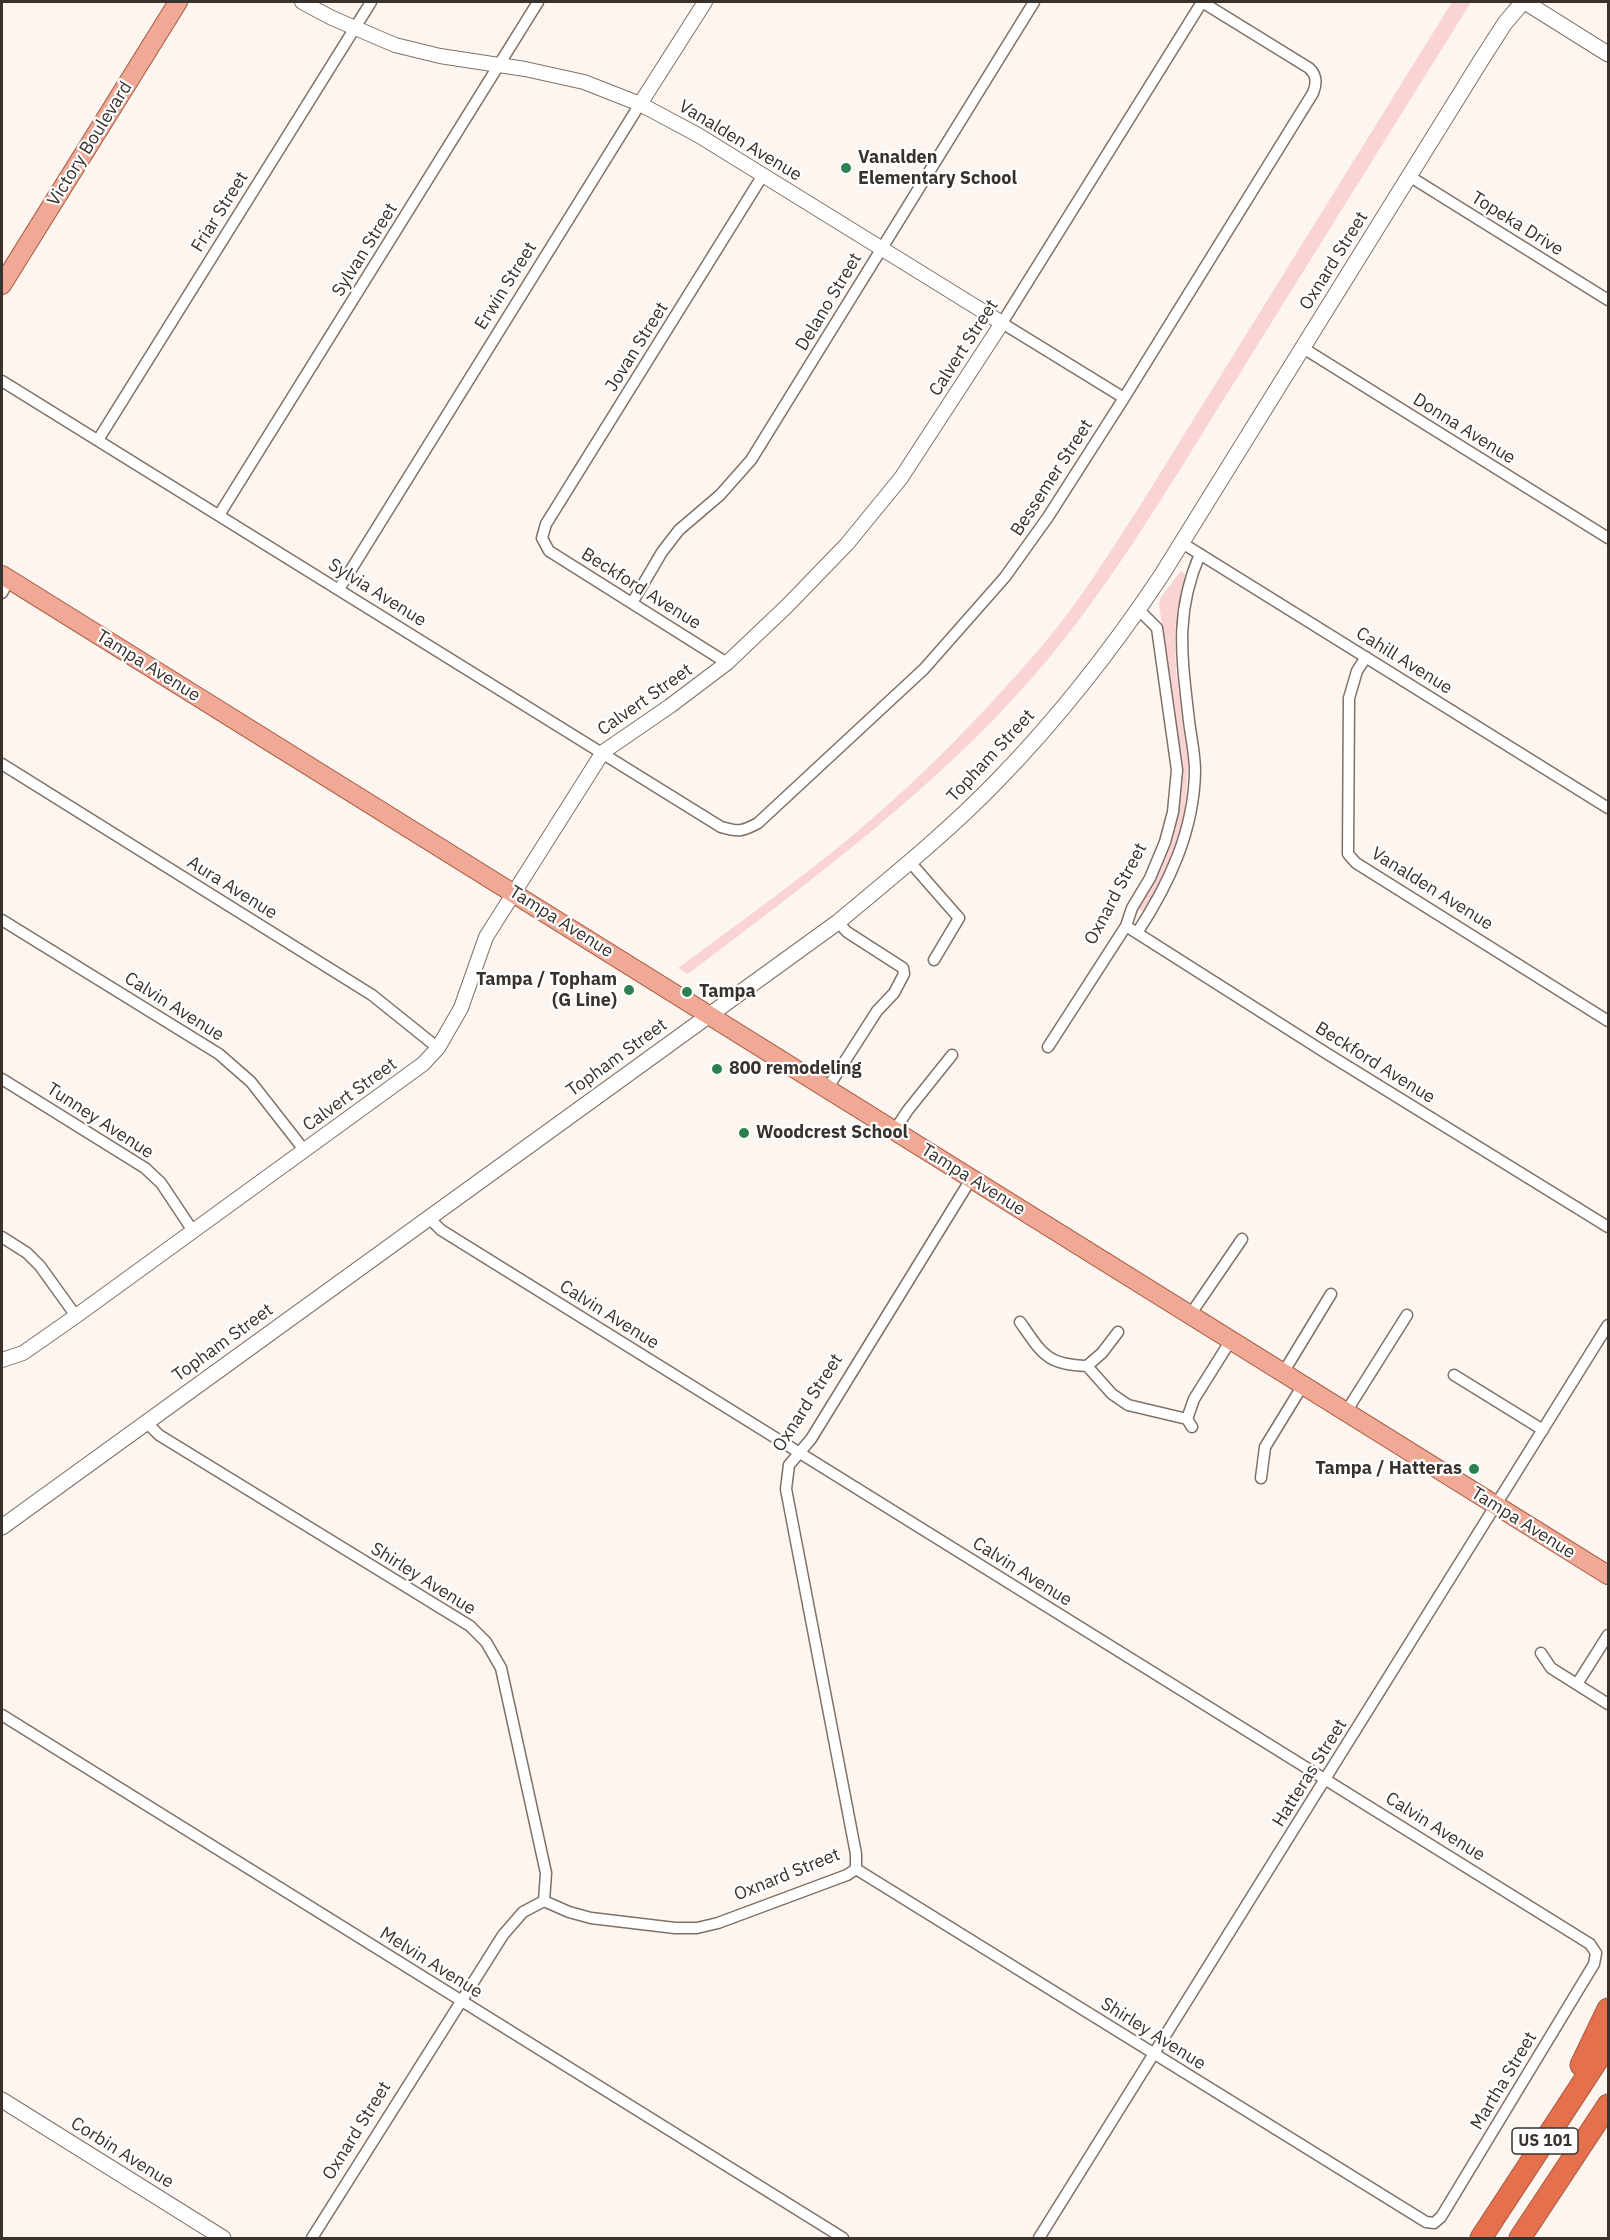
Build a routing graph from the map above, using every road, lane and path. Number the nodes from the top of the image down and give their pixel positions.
1 (178, 2) edge
2 (302, 2) edge
3 (371, 2) edge
4 (538, 2) edge
5 (705, 2) edge
6 (1034, 2) edge
7 (1202, 2) edge
8 (1524, 2) edge
9 (355, 28) junction
10 (1608, 54) edge
11 (498, 66) junction
12 (640, 104) junction
13 (763, 175) junction
14 (1409, 176) junction
15 (880, 249) junction
16 (2, 285) edge
17 (1608, 300) edge
18 (1002, 323) junction
19 (1303, 348) junction
20 (2, 381) edge
21 (1124, 398) junction
22 (98, 440) junction
23 (219, 515) junction
24 (542, 538) joint
25 (1608, 538) edge
26 (1182, 543) junction
27 (1200, 554) junction
28 (4, 583) edge
29 (339, 589) junction
30 (632, 603) junction
31 (1138, 609) junction
32 (1366, 657) junction
33 (727, 663) junction
34 (603, 752) junction
35 (2, 764) edge
36 (1608, 808) edge
37 (736, 832) joint
38 (910, 862) junction
39 (513, 893) junction
40 (2, 920) edge
41 (838, 922) junction
42 (1126, 926) junction
43 (1137, 933) junction
44 (934, 960) dead end
45 (710, 1015) junction
46 (1608, 1021) edge
47 (1048, 1047) dead end
48 (438, 1048) junction
49 (952, 1055) dead end
50 (2, 1079) edge
51 (827, 1089) junction
52 (894, 1131) junction
53 (305, 1151) junction
54 (971, 1179) junction
55 (429, 1218) junction
56 (1608, 1227) edge
57 (193, 1231) junction
58 (2, 1237) edge
59 (1242, 1239) dead end
60 (1331, 1294) dead end
61 (1190, 1315) junction
62 (1407, 1315) dead end
63 (76, 1316) junction
64 (1020, 1322) dead end
65 (1608, 1325) edge
66 (1118, 1332) dead end
67 (1231, 1340) junction
68 (2, 1360) edge
69 (1087, 1366) junction
70 (1283, 1373) junction
71 (1454, 1375) dead end
72 (1303, 1385) junction
73 (1346, 1412) junction
74 (146, 1422) junction
75 (1543, 1430) junction
76 (798, 1453) junction
77 (1261, 1478) dead end
78 (1496, 1506) junction
79 (2, 1527) edge
80 (1608, 1575) edge
81 (1608, 1635) edge
82 (1541, 1653) dead end
83 (1577, 1684) junction
84 (1608, 1704) edge
85 (2, 1715) edge
86 (1326, 1779) junction
87 (856, 1869) junction
88 (544, 1901) junction
89 (1596, 1953) joint
90 (461, 2002) junction
91 (1608, 2009) edge
92 (1608, 2044) edge
93 (1154, 2055) junction
94 (2, 2101) edge
95 (1608, 2105) edge
96 (1608, 2116) edge
97 (1591, 2133) junction
98 (1539, 2151) junction
99 (1434, 2223) joint
100 (223, 2238) edge
101 (312, 2238) edge
102 (843, 2238) edge
103 (1039, 2238) edge
104 (1481, 2238) edge
105 (1520, 2238) edge

1 - 16 main road, Victory Boulevard
2 - 9 street, Vanalden Avenue
3 - 9 street, Friar Street
4 - 11 street, Sylvan Street
5 - 12 street, Erwin Street
6 - 15 street, Delano Street
7 - 18 street, Calvert Street
7 - 21 street, Bessemer Street
8 - 10 main road
8 - 14 main road, Oxnard Street
9 - 11 street, Vanalden Avenue
9 - 22 street, Friar Street
11 - 12 street, Vanalden Avenue
11 - 23 street, Sylvan Street
12 - 13 street, Vanalden Avenue
12 - 29 street, Erwin Street
13 - 15 street, Vanalden Avenue
13 - 24 street, Jovan Street
14 - 17 street, Topeka Drive
14 - 19 main road, Oxnard Street
15 - 18 street, Vanalden Avenue
15 - 30 street, Delano Street
18 - 21 street, Vanalden Avenue
18 - 33 street, Calvert Street
19 - 25 street, Donna Avenue
19 - 26 main road, Oxnard Street
20 - 22 street, Sylvia Avenue
21 - 37 street, Bessemer Street
22 - 23 street, Sylvia Avenue
23 - 29 street, Sylvia Avenue
24 - 30 street, Beckford Avenue
26 - 27 street, Cahill Avenue
26 - 31 main road, Topham Street
27 - 32 street, Cahill Avenue
27 - 43 street, Oxnard Street
28 - 39 main road, Tampa Avenue
29 - 34 street, Sylvia Avenue
30 - 33 street, Beckford Avenue
31 - 38 main road, Topham Street
31 - 42 street, Oxnard Street
32 - 36 street, Cahill Avenue
32 - 46 street, Vanalden Avenue
33 - 34 street, Calvert Street
34 - 37 street, Sylvia Avenue
34 - 39 street, Calvert Street
35 - 48 street, Aura Avenue
38 - 41 main road, Topham Street
38 - 44 street
39 - 45 main road, Tampa Avenue
39 - 48 street, Calvert Street
40 - 53 street, Calvin Avenue
41 - 45 main road, Topham Street
41 - 51 street
42 - 43 street, Beckford Avenue
42 - 47 street, Oxnard Street
43 - 56 street, Beckford Avenue
45 - 51 main road, Tampa Avenue
45 - 55 main road, Topham Street
48 - 53 street, Calvert Street
49 - 52 street
50 - 57 street, Tunney Avenue
51 - 52 main road, Tampa Avenue
52 - 54 main road, Tampa Avenue
53 - 57 street, Calvert Street
54 - 61 main road, Tampa Avenue
54 - 76 street, Oxnard Street
55 - 74 main road, Topham Street
55 - 76 street, Calvin Avenue
57 - 63 street, Calvert Street
58 - 63 street
59 - 61 street
60 - 70 street
61 - 67 main road, Tampa Avenue
62 - 73 street
63 - 68 street, Calvert Street
64 - 69 street
65 - 75 street, Hatteras Street
66 - 69 street
67 - 69 street
67 - 70 main road, Tampa Avenue
70 - 72 main road, Tampa Avenue
71 - 75 street
72 - 73 main road, Tampa Avenue
72 - 77 street
73 - 78 main road, Tampa Avenue
74 - 79 main road, Topham Street
74 - 88 street, Shirley Avenue
75 - 78 street, Hatteras Street
76 - 86 street, Calvin Avenue
76 - 87 street, Oxnard Street
78 - 80 main road, Tampa Avenue
78 - 86 street, Hatteras Street
81 - 83 street
82 - 83 street
83 - 84 street
85 - 90 street, Melvin Avenue
86 - 89 street, Calvin Avenue
86 - 93 street, Hatteras Street
87 - 88 street, Oxnard Street
87 - 93 street, Shirley Avenue
88 - 90 street, Oxnard Street
89 - 99 street, Martha Street
90 - 101 street, Oxnard Street
90 - 102 street, Melvin Avenue
91 - 98 highway
92 - 98 highway, US 101
93 - 99 street, Shirley Avenue
93 - 103 street, Hatteras Street
94 - 100 main road, Corbin Avenue
95 - 97 highway, US 101
96 - 97 highway
97 - 105 highway, US 101
98 - 104 highway, US 101

